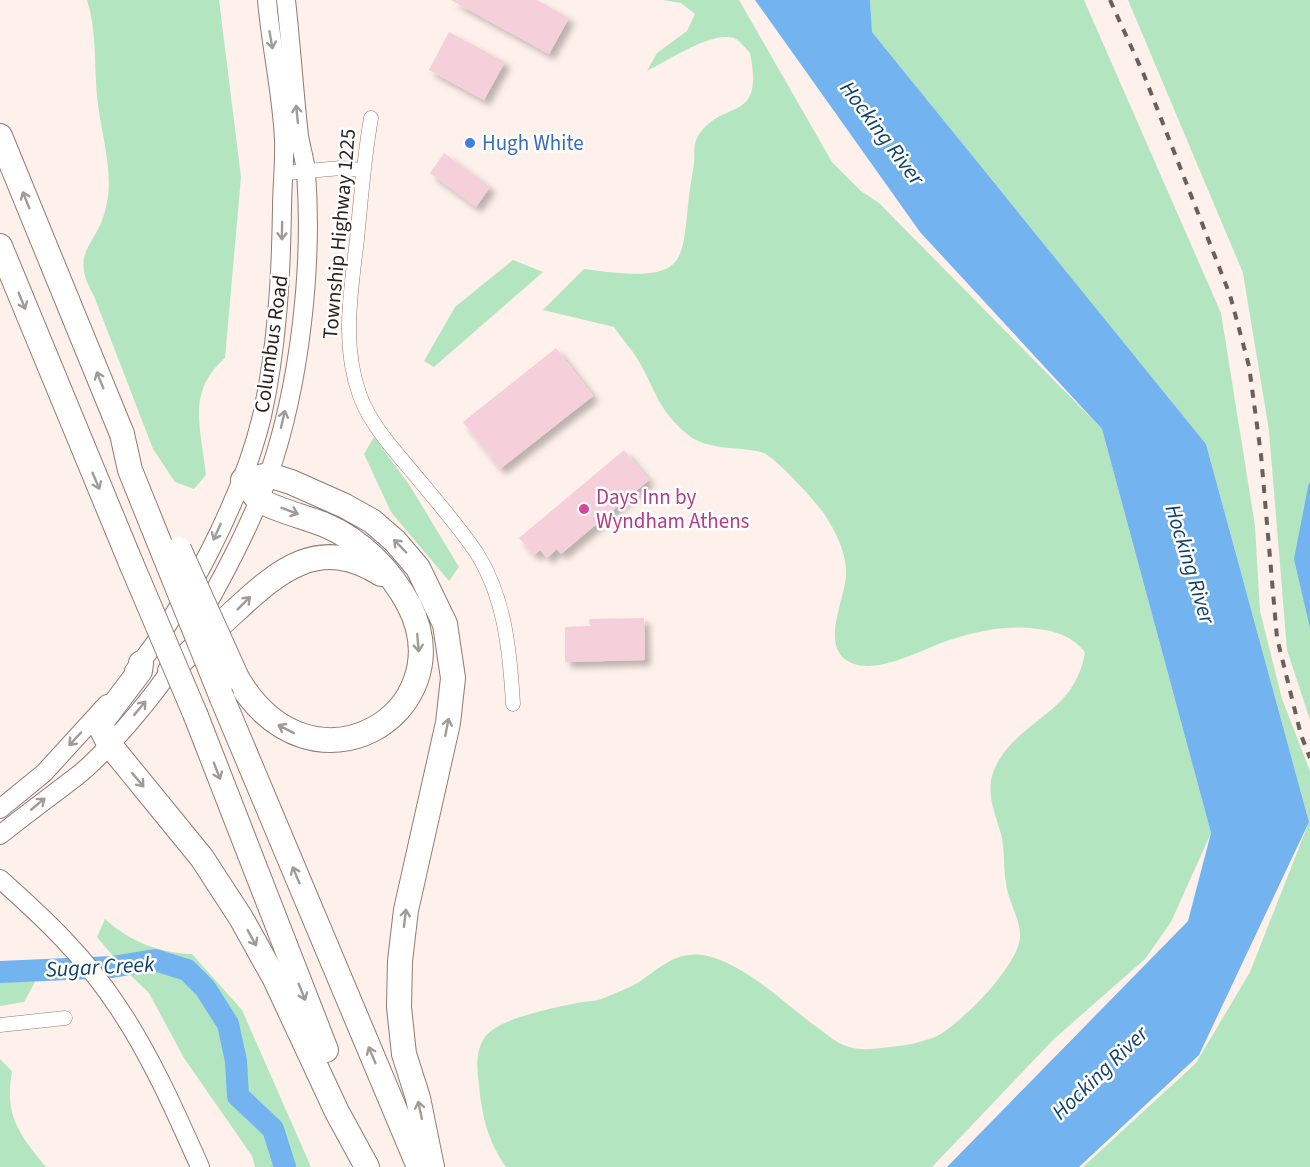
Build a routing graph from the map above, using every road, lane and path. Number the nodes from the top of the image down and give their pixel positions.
1 (267, 0) edge
2 (286, 0) edge
3 (371, 118) dead end
4 (0, 136) edge
5 (362, 170) junction
6 (285, 172) junction
7 (306, 172) junction
8 (0, 246) edge
9 (122, 434) junction
10 (269, 475) junction
11 (243, 480) junction
12 (258, 499) junction
13 (400, 590) junction
14 (141, 663) junction
15 (170, 671) junction
16 (513, 704) dead end
17 (108, 744) junction
18 (0, 809) edge
19 (0, 835) edge
20 (0, 879) edge
21 (65, 1018) dead end
22 (0, 1025) edge
23 (200, 1167) edge
24 (367, 1167) edge
25 (374, 1167) edge
26 (419, 1167) edge
27 (432, 1167) edge

1 -> 6 main road, Columbus Road
7 -> 2 main road, Columbus Road
3 - 5 street, Township Highway 1225
9 -> 4 highway
5 - 7 street
5 - 16 street, Township Highway 1225
6 - 7 street
6 -> 11 main road, Columbus Road
10 -> 7 main road, Columbus Road
8 -> 25 highway, bridge
13 -> 9 highway, bridge
26 -> 9 highway, bridge
10 - 11 highway
10 - 12 main road, Columbus Road
27 -> 10 highway
11 - 12 highway
11 -> 14 main road, Columbus Road
12 -> 13 highway
12 - 15 main road, Columbus Road
15 -> 13 highway
14 - 17 highway
14 -> 18 main road, Columbus Road
17 -> 15 main road, Columbus Road
19 -> 17 main road, Columbus Road
17 -> 24 highway
20 - 23 main road
21 - 22 street

